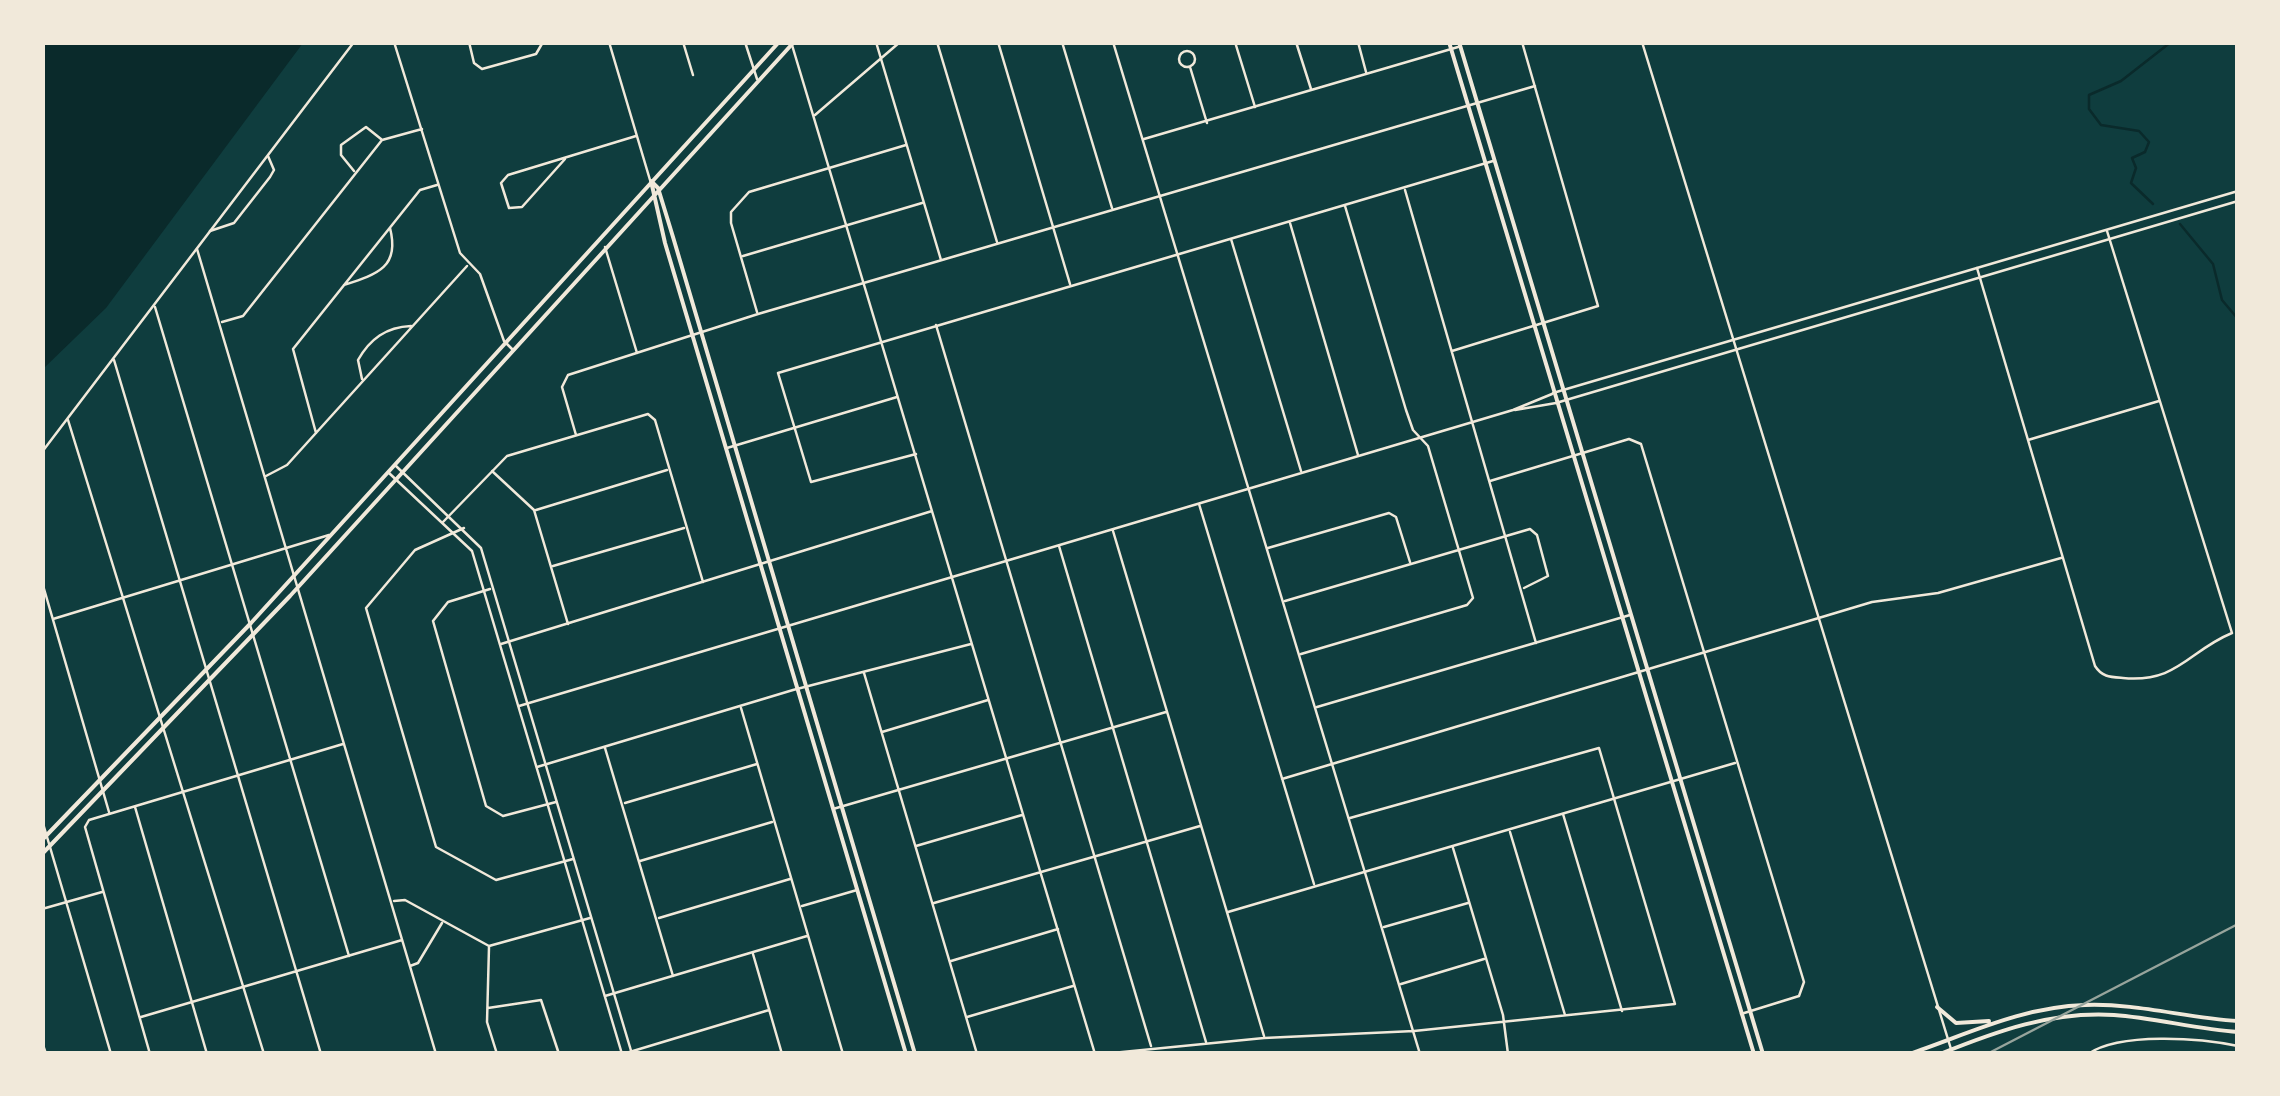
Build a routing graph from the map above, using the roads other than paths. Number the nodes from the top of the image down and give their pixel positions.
1 (354, 42) edge
2 (394, 42) edge
3 (468, 42) edge
4 (542, 42) edge
5 (609, 42) edge
6 (683, 42) edge
7 (745, 42) edge
8 (779, 42) edge
9 (876, 42) edge
10 (900, 42) edge
11 (937, 42) edge
12 (998, 42) edge
13 (1062, 42) edge
14 (1113, 42) edge
15 (1235, 42) edge
16 (1296, 42) edge
17 (1358, 42) edge
18 (1522, 42) edge
19 (1642, 42) edge
20 (792, 43) edge
21 (1460, 44) edge
22 (1450, 46) edge
23 (880, 58) junction
24 (1190, 66) dead end
25 (753, 70) junction
26 (693, 74) dead end
27 (1367, 74) junction
28 (758, 80) junction
29 (1535, 86) junction
30 (1311, 90) junction
31 (1477, 103) junction
32 (1468, 106) junction
33 (1256, 108) junction
34 (814, 116) junction
35 (1206, 122) junction
36 (423, 129) junction
37 (637, 136) junction
38 (382, 140) junction
39 (1142, 140) junction
40 (906, 145) junction
41 (268, 154) junction
42 (565, 159) junction
43 (1494, 161) junction
44 (1484, 163) junction
45 (829, 168) junction
46 (355, 172) junction
47 (651, 181) junction
48 (438, 184) junction
49 (658, 188) junction
50 (1404, 188) junction
51 (2238, 191) edge
52 (652, 196) junction
53 (1160, 197) junction
54 (2238, 201) edge
55 (924, 202) junction
56 (1344, 205) junction
57 (1112, 209) junction
58 (1290, 220) junction
59 (847, 225) junction
60 (389, 226) junction
61 (1054, 226) junction
62 (2107, 230) junction
63 (209, 232) junction
64 (1231, 238) junction
65 (2109, 238) junction
66 (997, 244) junction
67 (604, 247) junction
68 (197, 248) junction
69 (1178, 253) junction
70 (741, 257) junction
71 (941, 260) junction
72 (469, 264) junction
73 (1977, 268) junction
74 (1979, 276) junction
75 (864, 283) junction
76 (1070, 284) junction
77 (343, 285) junction
78 (154, 306) junction
79 (758, 314) junction
80 (220, 323) junction
81 (936, 324) junction
82 (1543, 324) junction
83 (413, 326) junction
84 (1534, 327) junction
85 (702, 332) junction
86 (693, 336) junction
87 (881, 340) junction
88 (1733, 340) junction
89 (504, 342) junction
90 (1736, 348) junction
91 (512, 349) junction
92 (1452, 351) junction
93 (638, 354) junction
94 (114, 360) junction
95 (362, 381) junction
96 (1563, 390) junction
97 (1553, 394) junction
98 (898, 396) junction
99 (1566, 400) junction
100 (2160, 400) junction
101 (1556, 402) junction
102 (1513, 410) junction
103 (68, 418) junction
104 (1472, 422) junction
105 (792, 428) junction
106 (316, 433) junction
107 (576, 434) junction
108 (1421, 438) junction
109 (2028, 440) junction
110 (735, 446) junction
111 (726, 448) junction
112 (42, 452) edge
113 (916, 454) junction
114 (1582, 454) junction
115 (1572, 456) junction
116 (1358, 457) junction
117 (394, 465) junction
118 (670, 469) junction
119 (491, 470) junction
120 (388, 472) junction
121 (402, 472) junction
122 (1302, 473) junction
123 (265, 476) junction
124 (396, 479) junction
125 (1490, 482) junction
126 (1248, 489) junction
127 (1199, 503) junction
128 (534, 510) junction
129 (933, 511) junction
130 (449, 515) junction
131 (443, 522) junction
132 (687, 527) junction
133 (464, 528) junction
134 (1113, 529) junction
135 (333, 534) junction
136 (457, 535) junction
137 (1506, 536) junction
138 (1058, 545) junction
139 (286, 548) junction
140 (1267, 548) junction
141 (1460, 549) junction
142 (2062, 557) junction
143 (1007, 560) junction
144 (770, 564) junction
145 (1411, 564) junction
146 (232, 566) junction
147 (761, 566) junction
148 (552, 567) junction
149 (294, 576) junction
150 (953, 576) junction
151 (180, 581) junction
152 (42, 582) edge
153 (704, 584) junction
154 (298, 587) junction
155 (494, 588) junction
156 (1522, 588) junction
157 (484, 590) junction
158 (122, 599) junction
159 (1283, 602) junction
160 (1630, 615) junction
161 (1621, 618) junction
162 (1819, 618) junction
163 (53, 619) junction
164 (251, 624) junction
165 (568, 624) junction
166 (789, 625) junction
167 (780, 628) junction
168 (254, 636) junction
169 (510, 641) junction
170 (1536, 643) junction
171 (500, 644) junction
172 (973, 644) junction
173 (1704, 653) junction
174 (1299, 655) junction
175 (207, 669) junction
176 (1647, 670) junction
177 (1637, 672) junction
178 (864, 673) junction
179 (210, 680) junction
180 (807, 686) junction
181 (798, 689) junction
182 (989, 699) junction
183 (528, 703) junction
184 (519, 706) junction
185 (740, 707) junction
186 (1315, 708) junction
187 (1167, 711) junction
188 (158, 720) junction
189 (1113, 726) junction
190 (161, 731) junction
191 (882, 732) junction
192 (1060, 742) junction
193 (344, 743) junction
194 (605, 746) junction
195 (1007, 756) junction
196 (292, 760) junction
197 (1737, 762) junction
198 (546, 764) junction
199 (758, 764) junction
200 (1333, 764) junction
201 (537, 767) junction
202 (239, 775) junction
203 (1282, 778) junction
204 (1680, 779) junction
205 (100, 780) junction
206 (1670, 782) junction
207 (899, 789) junction
208 (104, 791) junction
209 (183, 792) junction
210 (1616, 798) junction
211 (557, 802) junction
212 (548, 804) junction
213 (622, 804) junction
214 (842, 806) junction
215 (134, 807) junction
216 (834, 809) junction
217 (110, 814) junction
218 (1563, 814) junction
219 (1024, 815) junction
220 (1350, 818) junction
221 (42, 820) edge
222 (775, 822) junction
223 (1202, 825) junction
224 (1509, 830) junction
225 (45, 838) edge
226 (1146, 841) junction
227 (50, 846) junction
228 (916, 846) junction
229 (1453, 846) junction
230 (42, 854) edge
231 (1094, 856) junction
232 (574, 859) junction
233 (565, 861) junction
234 (639, 861) junction
235 (1041, 871) junction
236 (1365, 872) junction
237 (792, 878) junction
238 (1314, 885) junction
239 (857, 890) junction
240 (102, 892) junction
241 (391, 901) junction
242 (67, 902) junction
243 (932, 903) junction
244 (1470, 903) junction
245 (801, 907) junction
246 (42, 910) edge
247 (1228, 912) junction
248 (592, 917) junction
249 (656, 918) junction
250 (583, 921) junction
251 (443, 922) junction
252 (1382, 928) junction
253 (1058, 929) junction
254 (808, 936) junction
255 (402, 940) junction
256 (489, 946) junction
257 (753, 953) junction
258 (349, 956) junction
259 (1486, 958) junction
260 (950, 961) junction
261 (410, 966) junction
262 (296, 970) junction
263 (673, 976) junction
264 (1400, 984) junction
265 (244, 986) junction
266 (1074, 986) junction
267 (614, 994) junction
268 (605, 996) junction
269 (192, 1002) junction
270 (1938, 1007) junction
271 (488, 1008) junction
272 (770, 1010) junction
273 (1622, 1012) junction
274 (1750, 1012) junction
275 (1741, 1014) junction
276 (140, 1017) junction
277 (967, 1017) junction
278 (1565, 1017) junction
279 (1994, 1021) junction
280 (2238, 1021) edge
281 (1502, 1023) junction
282 (1414, 1031) junction
283 (2238, 1032) edge
284 (1264, 1038) junction
285 (1946, 1038) junction
286 (42, 1042) edge
287 (1206, 1043) junction
288 (2238, 1046) edge
289 (1152, 1049) junction
290 (1951, 1049) junction
291 (632, 1052) edge
292 (46, 1054) edge
293 (111, 1054) edge
294 (150, 1054) edge
295 (207, 1054) edge
296 (264, 1054) edge
297 (321, 1054) edge
298 (436, 1054) edge
299 (497, 1054) edge
300 (560, 1054) edge
301 (622, 1054) edge
302 (782, 1054) edge
303 (844, 1054) edge
304 (906, 1054) edge
305 (915, 1054) edge
306 (977, 1054) edge
307 (1095, 1054) edge
308 (1102, 1054) edge
309 (1420, 1054) edge
310 (1508, 1054) edge
311 (1754, 1054) edge
312 (1762, 1054) edge
313 (1908, 1054) edge
314 (1940, 1054) edge
315 (2088, 1054) edge

1 - 41 street
2 - 36 street
3 - 4 street
5 - 37 street
6 - 26 street
7 - 25 street
8 - 25 main road
9 - 23 street
10 - 23 street
11 - 66 street
12 - 61 street
13 - 57 street
14 - 39 street
15 - 33 street
16 - 30 street
17 - 27 street
18 - 29 street
19 - 88 street
20 - 28 main road
20 - 34 street
21 - 22 street
21 - 31 main road
22 - 27 street
22 - 32 main road
23 - 34 street
23 - 40 street
24 - 35 street
25 - 28 street
25 - 47 main road
27 - 30 street
28 - 49 main road
29 - 31 street
29 - 82 street
30 - 33 street
31 - 32 street
31 - 43 main road
32 - 44 main road
32 - 53 street
33 - 35 street
34 - 45 street
35 - 39 street
36 - 38 street
36 - 48 street
37 - 42 street
37 - 47 street
38 - 46 street
38 - 46 street
39 - 53 street
40 - 45 street
40 - 55 street
41 - 63 street
41 - 63 street
42 - 42 street
43 - 44 street
43 - 82 main road
44 - 50 street
44 - 84 main road
45 - 59 street
45 - 70 street
46 - 80 street
47 - 49 main road
47 - 52 main road
47 - 89 main road
48 - 60 street
48 - 72 street
49 - 52 main road
49 - 85 main road
50 - 56 street
50 - 92 street
51 - 62 street
52 - 67 main road
52 - 86 main road
53 - 57 street
53 - 69 street
54 - 65 street
55 - 59 street
55 - 71 street
56 - 58 street
56 - 108 street
57 - 61 street
58 - 64 street
58 - 116 street
59 - 70 street
59 - 75 street
60 - 77 street
60 - 77 street
61 - 66 street
61 - 76 street
62 - 65 street
62 - 73 street
63 - 68 street
64 - 69 street
64 - 122 street
65 - 74 street
65 - 100 street
66 - 71 street
67 - 91 main road
67 - 93 street
68 - 78 street
68 - 80 street
69 - 76 street
69 - 126 street
70 - 79 street
71 - 75 street
72 - 83 street
72 - 89 street
73 - 74 street
73 - 88 street
74 - 90 street
74 - 109 street
75 - 79 street
75 - 87 street
76 - 81 street
77 - 106 street
78 - 94 street
78 - 146 street
79 - 85 street
80 - 123 street
81 - 87 street
81 - 143 street
82 - 84 street
82 - 96 main road
83 - 95 street
83 - 95 street
84 - 92 street
84 - 97 main road
85 - 86 street
85 - 110 main road
86 - 93 street
86 - 111 main road
87 - 98 street
87 - 105 street
88 - 90 street
88 - 96 street
89 - 91 street
89 - 117 main road
90 - 99 street
90 - 162 street
91 - 121 main road
92 - 104 street
93 - 107 street
94 - 103 street
94 - 151 street
95 - 106 street
96 - 97 street
96 - 99 main road
97 - 101 main road
97 - 102 street
98 - 105 street
98 - 113 street
99 - 101 street
99 - 114 main road
100 - 109 street
100 - 142 street
101 - 102 street
101 - 115 main road
102 - 104 street
103 - 112 street
103 - 158 street
104 - 108 street
104 - 125 street
105 - 110 street
105 - 113 street
106 - 123 street
107 - 118 street
107 - 119 street
108 - 116 street
108 - 141 street
109 - 142 street
110 - 111 street
110 - 144 main road
111 - 147 main road
113 - 129 street
114 - 115 street
114 - 160 main road
114 - 173 street
115 - 125 street
115 - 161 main road
116 - 122 street
117 - 120 main road
117 - 121 street
118 - 128 street
118 - 132 street
119 - 128 street
119 - 130 street
120 - 124 street
120 - 135 main road
121 - 124 main road
121 - 130 street
122 - 126 street
123 - 139 street
124 - 131 street
124 - 154 main road
125 - 137 street
126 - 127 street
126 - 140 street
127 - 134 street
127 - 203 street
128 - 148 street
129 - 144 street
129 - 150 street
130 - 131 street
130 - 133 street
131 - 136 street
132 - 148 street
132 - 153 street
133 - 136 street
133 - 155 street
134 - 138 street
134 - 187 street
135 - 139 street
135 - 149 main road
136 - 157 street
136 - 233 street
137 - 141 street
137 - 156 street
137 - 156 street
138 - 143 street
138 - 189 street
139 - 146 street
139 - 149 street
140 - 145 street
140 - 159 street
141 - 145 street
141 - 174 street
142 - 162 street
143 - 150 street
143 - 192 street
144 - 147 street
144 - 166 main road
145 - 159 street
146 - 151 street
146 - 164 street
147 - 153 street
147 - 167 main road
148 - 165 street
149 - 154 street
149 - 164 main road
150 - 166 street
150 - 172 street
151 - 158 street
151 - 175 street
152 - 163 street
153 - 165 street
154 - 168 main road
154 - 193 street
155 - 157 street
155 - 169 street
156 - 170 street
157 - 171 street
157 - 212 street
158 - 163 street
158 - 188 street
159 - 174 street
160 - 161 street
160 - 176 main road
161 - 170 street
161 - 177 main road
162 - 173 street
162 - 270 street
163 - 205 street
164 - 168 street
164 - 175 main road
165 - 169 street
166 - 167 street
166 - 180 main road
167 - 181 main road
167 - 183 street
168 - 179 main road
168 - 196 street
169 - 171 street
169 - 183 street
170 - 186 street
171 - 184 street
172 - 178 street
172 - 182 street
173 - 176 street
173 - 197 street
174 - 186 street
175 - 179 street
175 - 188 main road
176 - 177 street
176 - 204 main road
177 - 200 street
177 - 206 main road
178 - 180 street
178 - 191 street
179 - 190 main road
179 - 202 street
180 - 181 street
180 - 214 main road
181 - 185 street
181 - 216 main road
182 - 191 street
182 - 195 street
183 - 184 street
183 - 198 street
184 - 201 street
185 - 194 street
185 - 199 street
186 - 200 street
187 - 189 street
187 - 223 street
188 - 190 street
188 - 205 main road
189 - 192 street
189 - 226 street
190 - 208 main road
190 - 209 street
191 - 207 street
192 - 195 street
192 - 231 street
193 - 196 street
193 - 241 street
194 - 198 street
194 - 213 street
195 - 207 street
195 - 219 street
196 - 202 street
196 - 258 street
197 - 204 street
197 - 274 street
198 - 201 street
198 - 211 street
199 - 213 street
199 - 222 street
200 - 203 street
200 - 220 street
201 - 212 street
202 - 209 street
202 - 262 street
203 - 238 street
204 - 206 street
204 - 274 main road
205 - 208 street
205 - 225 main road
206 - 210 street
206 - 275 main road
207 - 214 street
207 - 228 street
208 - 217 street
208 - 227 main road
209 - 215 street
209 - 265 street
210 - 218 street
210 - 220 street
210 - 273 street
211 - 212 street
211 - 232 street
212 - 233 street
213 - 234 street
214 - 216 street
214 - 305 main road
215 - 217 street
215 - 269 street
216 - 239 main road
217 - 240 street
218 - 224 street
218 - 273 street
219 - 228 street
219 - 235 street
220 - 236 street
221 - 225 street
222 - 234 street
222 - 237 street
223 - 226 street
223 - 247 street
224 - 229 street
224 - 278 street
225 - 227 street
226 - 231 street
226 - 287 street
227 - 230 main road
227 - 242 street
228 - 243 street
229 - 236 street
229 - 244 street
231 - 235 street
231 - 289 street
232 - 233 street
232 - 248 street
233 - 250 street
234 - 249 street
235 - 243 street
235 - 253 street
236 - 238 street
236 - 252 street
237 - 245 street
237 - 249 street
238 - 247 street
239 - 245 street
239 - 304 main road
240 - 242 street
240 - 276 street
241 - 251 street
241 - 255 street
242 - 246 street
242 - 293 street
243 - 260 street
244 - 252 street
244 - 259 street
245 - 254 street
247 - 284 street
248 - 250 street
248 - 267 street
249 - 263 street
250 - 256 street
250 - 268 street
251 - 256 street
251 - 261 street
252 - 264 street
253 - 260 street
253 - 266 street
254 - 257 street
254 - 303 street
255 - 258 street
255 - 261 street
256 - 271 street
257 - 263 street
257 - 272 street
258 - 262 street
259 - 264 street
259 - 281 street
260 - 277 street
261 - 298 street
262 - 265 street
262 - 297 street
263 - 267 street
264 - 282 street
265 - 269 street
265 - 296 street
266 - 277 street
266 - 307 street
267 - 268 street
267 - 291 street
268 - 301 street
269 - 276 street
269 - 295 street
270 - 279 main road
270 - 285 street
271 - 299 street
271 - 300 street
272 - 291 street
272 - 302 street
273 - 278 street
274 - 275 street
274 - 312 main road
275 - 311 main road
276 - 294 street
277 - 306 street
278 - 281 street
279 - 280 main road
279 - 285 main road
281 - 282 street
281 - 310 street
282 - 284 street
282 - 309 street
283 - 290 main road
284 - 287 street
285 - 290 street
285 - 313 main road
286 - 292 street
287 - 289 street
288 - 315 street
289 - 308 street
290 - 314 main road
291 - 301 street

